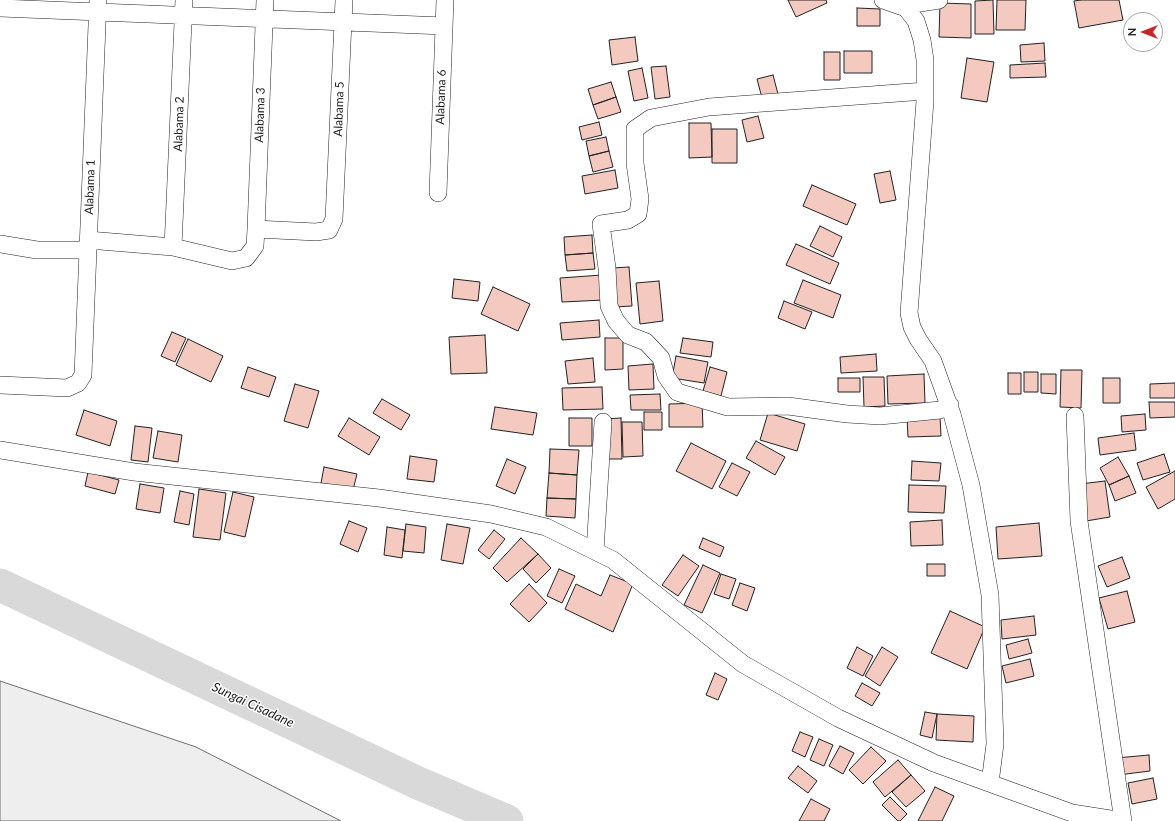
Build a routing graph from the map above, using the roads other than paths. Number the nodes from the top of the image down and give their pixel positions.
1 (265, 0) edge
2 (344, 0) edge
3 (445, 0) edge
4 (883, 0) edge
5 (939, 0) edge
6 (97, 6) edge
7 (901, 6) junction
8 (0, 8) edge
9 (184, 8) edge
10 (264, 19) junction
11 (343, 22) junction
12 (444, 26) junction
13 (925, 91) junction
14 (438, 193) dead end
15 (256, 230) junction
16 (0, 244) edge
17 (88, 245) junction
18 (173, 247) junction
19 (0, 386) edge
20 (950, 405) junction
21 (1075, 416) dead end
22 (603, 422) dead end
23 (0, 450) edge
24 (595, 551) junction
25 (990, 783) junction
26 (1123, 821) edge

1 - 10 street, Alabama 3
2 - 11 street, Alabama 5
3 - 12 street, Alabama 6
4 - 7 street
5 - 7 street
6 - 8 street
6 - 9 street
6 - 17 street, Alabama 1
7 - 13 street
9 - 10 street
9 - 18 street, Alabama 2
10 - 11 street
10 - 15 street, Alabama 3
11 - 12 street
11 - 15 street, Alabama 5
12 - 14 street, Alabama 6
13 - 20 street
13 - 20 street
15 - 18 street, Alabama 3
16 - 17 street, Alabama 3
17 - 18 street, Alabama 3
17 - 19 street, Alabama 1
20 - 25 street
21 - 26 street
22 - 24 street
23 - 24 street
24 - 25 street
25 - 26 street

